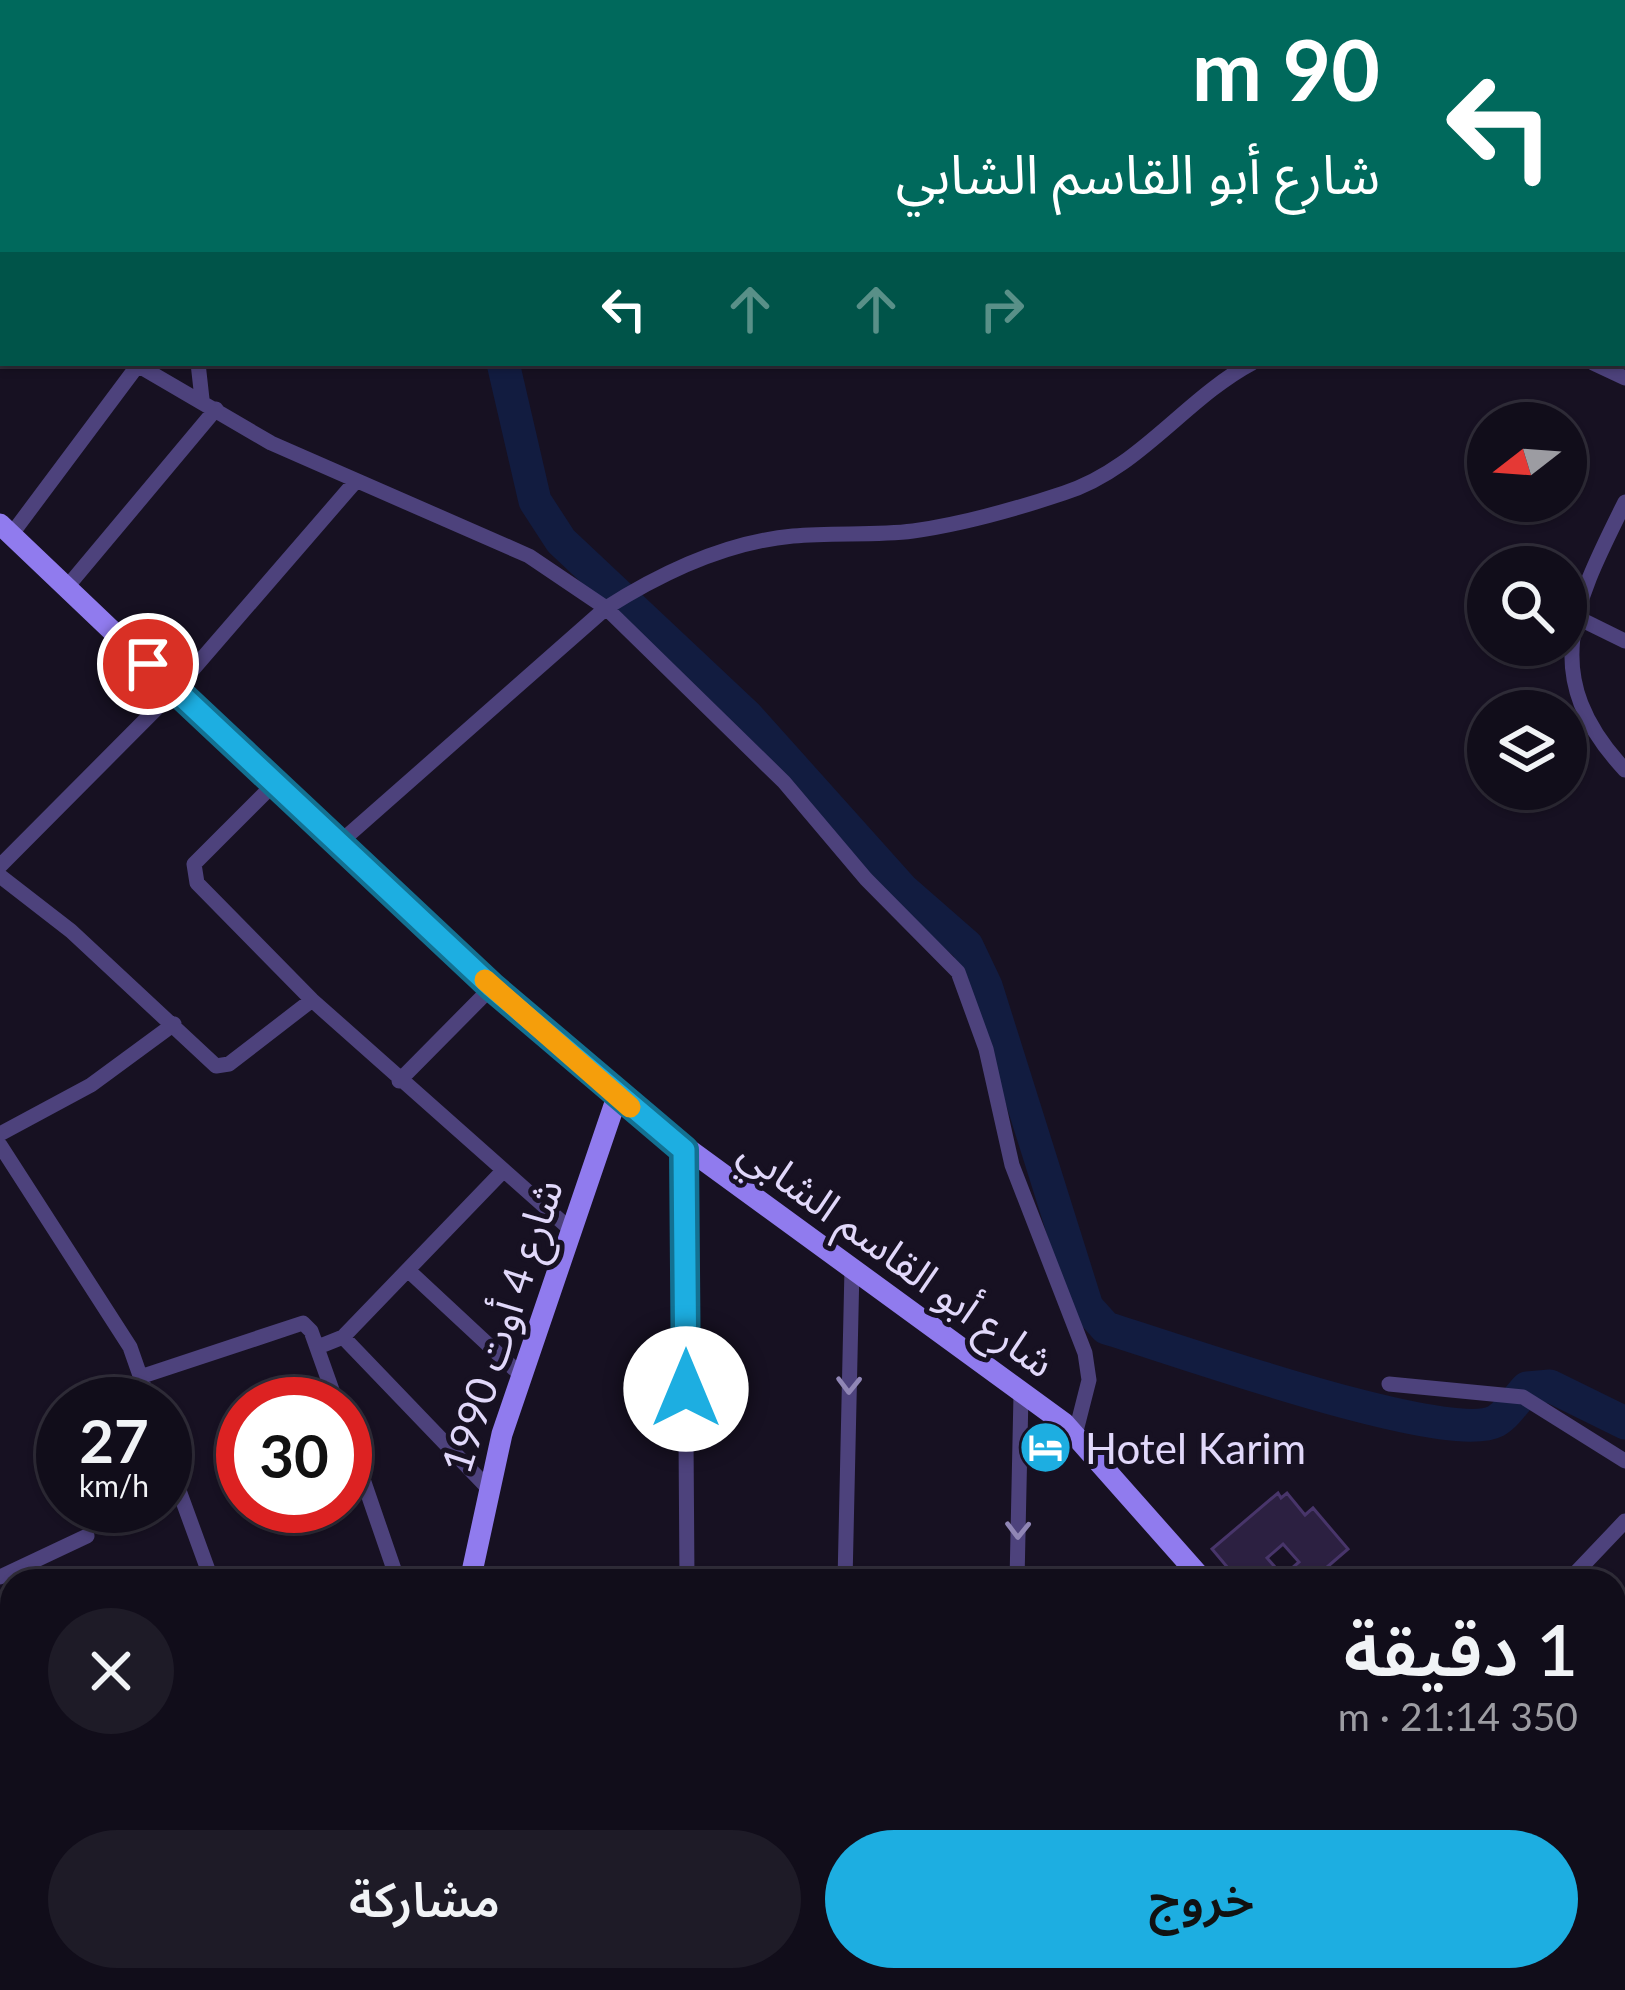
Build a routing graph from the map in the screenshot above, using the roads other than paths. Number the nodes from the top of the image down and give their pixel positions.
1 (134, 366) edge
2 (140, 366) edge
3 (199, 366) edge
4 (1246, 366) edge
5 (209, 404) junction
6 (355, 482) junction
7 (1625, 502) edge
8 (6, 530) edge
9 (67, 587) junction
10 (1587, 587) edge
11 (611, 604) junction
12 (1587, 622) edge
13 (1625, 641) edge
14 (1573, 666) edge
15 (175, 689) junction
16 (1625, 770) edge
17 (274, 784) junction
18 (338, 845) junction
19 (0, 866) edge
20 (0, 876) edge
21 (492, 987) junction
22 (312, 1000) junction
23 (174, 1024) junction
24 (399, 1082) junction
25 (617, 1097) junction
26 (0, 1134) edge
27 (0, 1144) edge
28 (684, 1150) junction
29 (502, 1172) junction
30 (571, 1230) junction
31 (852, 1268) junction
32 (410, 1272) junction
33 (343, 1336) junction
34 (318, 1347) junction
35 (142, 1376) joint
36 (328, 1377) edge
37 (523, 1377) junction
38 (1389, 1384) dead end
39 (1021, 1394) junction
40 (1076, 1435) junction
41 (1625, 1461) edge
42 (488, 1488) junction
43 (372, 1505) edge
44 (1625, 1521) edge
45 (192, 1526) edge
46 (87, 1536) dead end
47 (17, 1569) edge
48 (208, 1569) edge
49 (394, 1569) edge
50 (472, 1569) edge
51 (688, 1569) edge
52 (845, 1569) edge
53 (1018, 1569) edge
54 (1193, 1569) edge
55 (1579, 1569) edge

1 - 8 street
2 - 5 street
3 - 5 street
4 - 11 street
5 - 6 street
5 - 9 street
6 - 11 street
6 - 15 street
7 - 10 street
8 - 9 main road, شارع أبو القاسم الشابي
9 - 15 main road, شارع أبو القاسم الشابي
11 - 18 street
11 - 40 street
12 - 13 street
14 - 16 street
15 - 17 main road, شارع أبو القاسم الشابي
15 - 19 street
17 - 18 main road, شارع أبو القاسم الشابي
17 - 22 street
18 - 21 main road, شارع أبو القاسم الشابي
20 - 23 street
21 - 24 street
21 - 25 main road, شارع أبو القاسم الشابي
22 - 23 street
22 - 24 street
23 - 26 street
24 - 29 street
25 - 28 main road, شارع أبو القاسم الشابي
25 - 30 main road, شارع 4 أوت 1990
27 - 35 street
28 - 31 main road, شارع أبو القاسم الشابي
28 - 51 street
29 - 30 street
29 - 32 street
30 - 37 main road, شارع 4 أوت 1990
31 - 39 main road, شارع أبو القاسم الشابي
31 -> 52 street
32 - 33 street
32 - 37 street
33 - 34 street
33 - 42 street
34 - 35 street
34 - 36 street
37 - 42 main road, شارع 4 أوت 1990
38 - 41 street
39 - 40 main road, شارع أبو القاسم الشابي
39 -> 53 street
40 - 54 main road, شارع أبو القاسم الشابي
42 - 50 main road, شارع 4 أوت 1990
43 - 49 street
44 - 55 street
45 - 48 street
46 - 47 street

